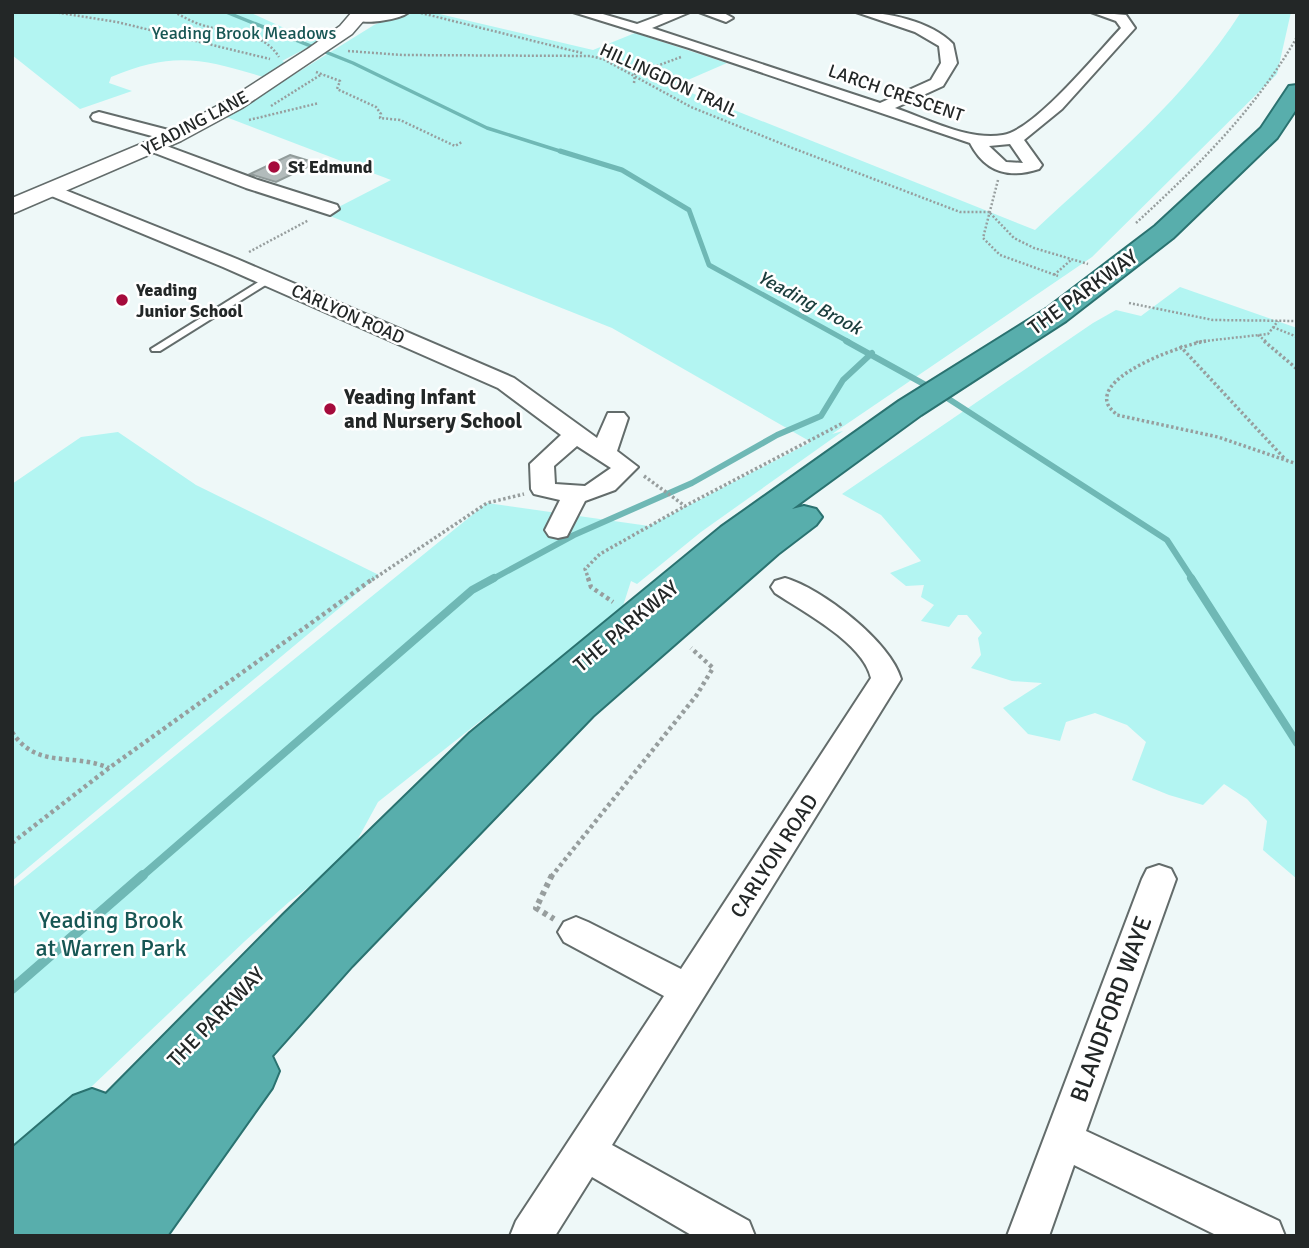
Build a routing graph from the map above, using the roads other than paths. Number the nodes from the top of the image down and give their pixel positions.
1 (402, 12) edge
2 (580, 12) edge
3 (683, 12) edge
4 (706, 12) edge
5 (863, 12) edge
6 (1098, 12) edge
7 (603, 14) edge
8 (360, 15) edge
9 (726, 19) dead end
10 (636, 29) junction
11 (1297, 90) edge
12 (883, 108) junction
13 (99, 117) dead end
14 (1297, 130) edge
15 (174, 137) junction
16 (1014, 138) junction
17 (977, 140) junction
18 (153, 146) junction
19 (55, 191) junction
20 (12, 207) edge
21 (330, 209) road end
22 (268, 279) junction
23 (156, 349) dead end
24 (974, 380) junction
25 (616, 418) dead end
26 (576, 435) junction
27 (604, 453) junction
28 (575, 496) junction
29 (558, 530) dead end
30 (785, 587) dead end
31 (1159, 879) dead end
32 (576, 932) road end
33 (317, 940) junction
34 (687, 990) junction
35 (1063, 1140) junction
36 (585, 1151) junction
37 (12, 1185) edge
38 (12, 1230) edge
39 (75, 1236) edge
40 (132, 1236) edge
41 (531, 1236) edge
42 (734, 1236) edge
43 (1028, 1236) edge
44 (1264, 1236) edge

1 - 8 street
2 - 7 street, LARCH CRESCENT
3 - 10 street
4 - 9 street
5 - 12 street
6 - 16 street
7 - 10 street, LARCH CRESCENT
8 - 15 street, YEADING LANE
10 - 12 street, LARCH CRESCENT
11 - 24 highway, THE PARKWAY
12 - 17 street, LARCH CRESCENT
13 - 15 street
14 - 24 highway, THE PARKWAY
15 - 18 street, YEADING LANE
16 - 17 street, LARCH CRESCENT
16 - 17 street
18 - 19 street, YEADING LANE
18 - 21 street
19 - 20 street, YEADING LANE
19 - 22 street, CARLYON ROAD
22 - 23 lane
22 - 26 street, CARLYON ROAD
24 - 33 highway, THE PARKWAY
25 - 27 street
26 - 27 street, CARLYON ROAD
26 - 28 street
27 - 28 street, CARLYON ROAD
28 - 29 street
30 - 34 street, CARLYON ROAD
31 - 35 street, BLANDFORD WAYE
32 - 34 street
33 - 37 highway
33 - 38 highway, THE PARKWAY
33 - 39 highway, THE PARKWAY
33 - 40 highway
34 - 36 street, CARLYON ROAD
35 - 43 street, BLANDFORD WAYE
35 - 44 street
36 - 41 street, CARLYON ROAD
36 - 42 street

